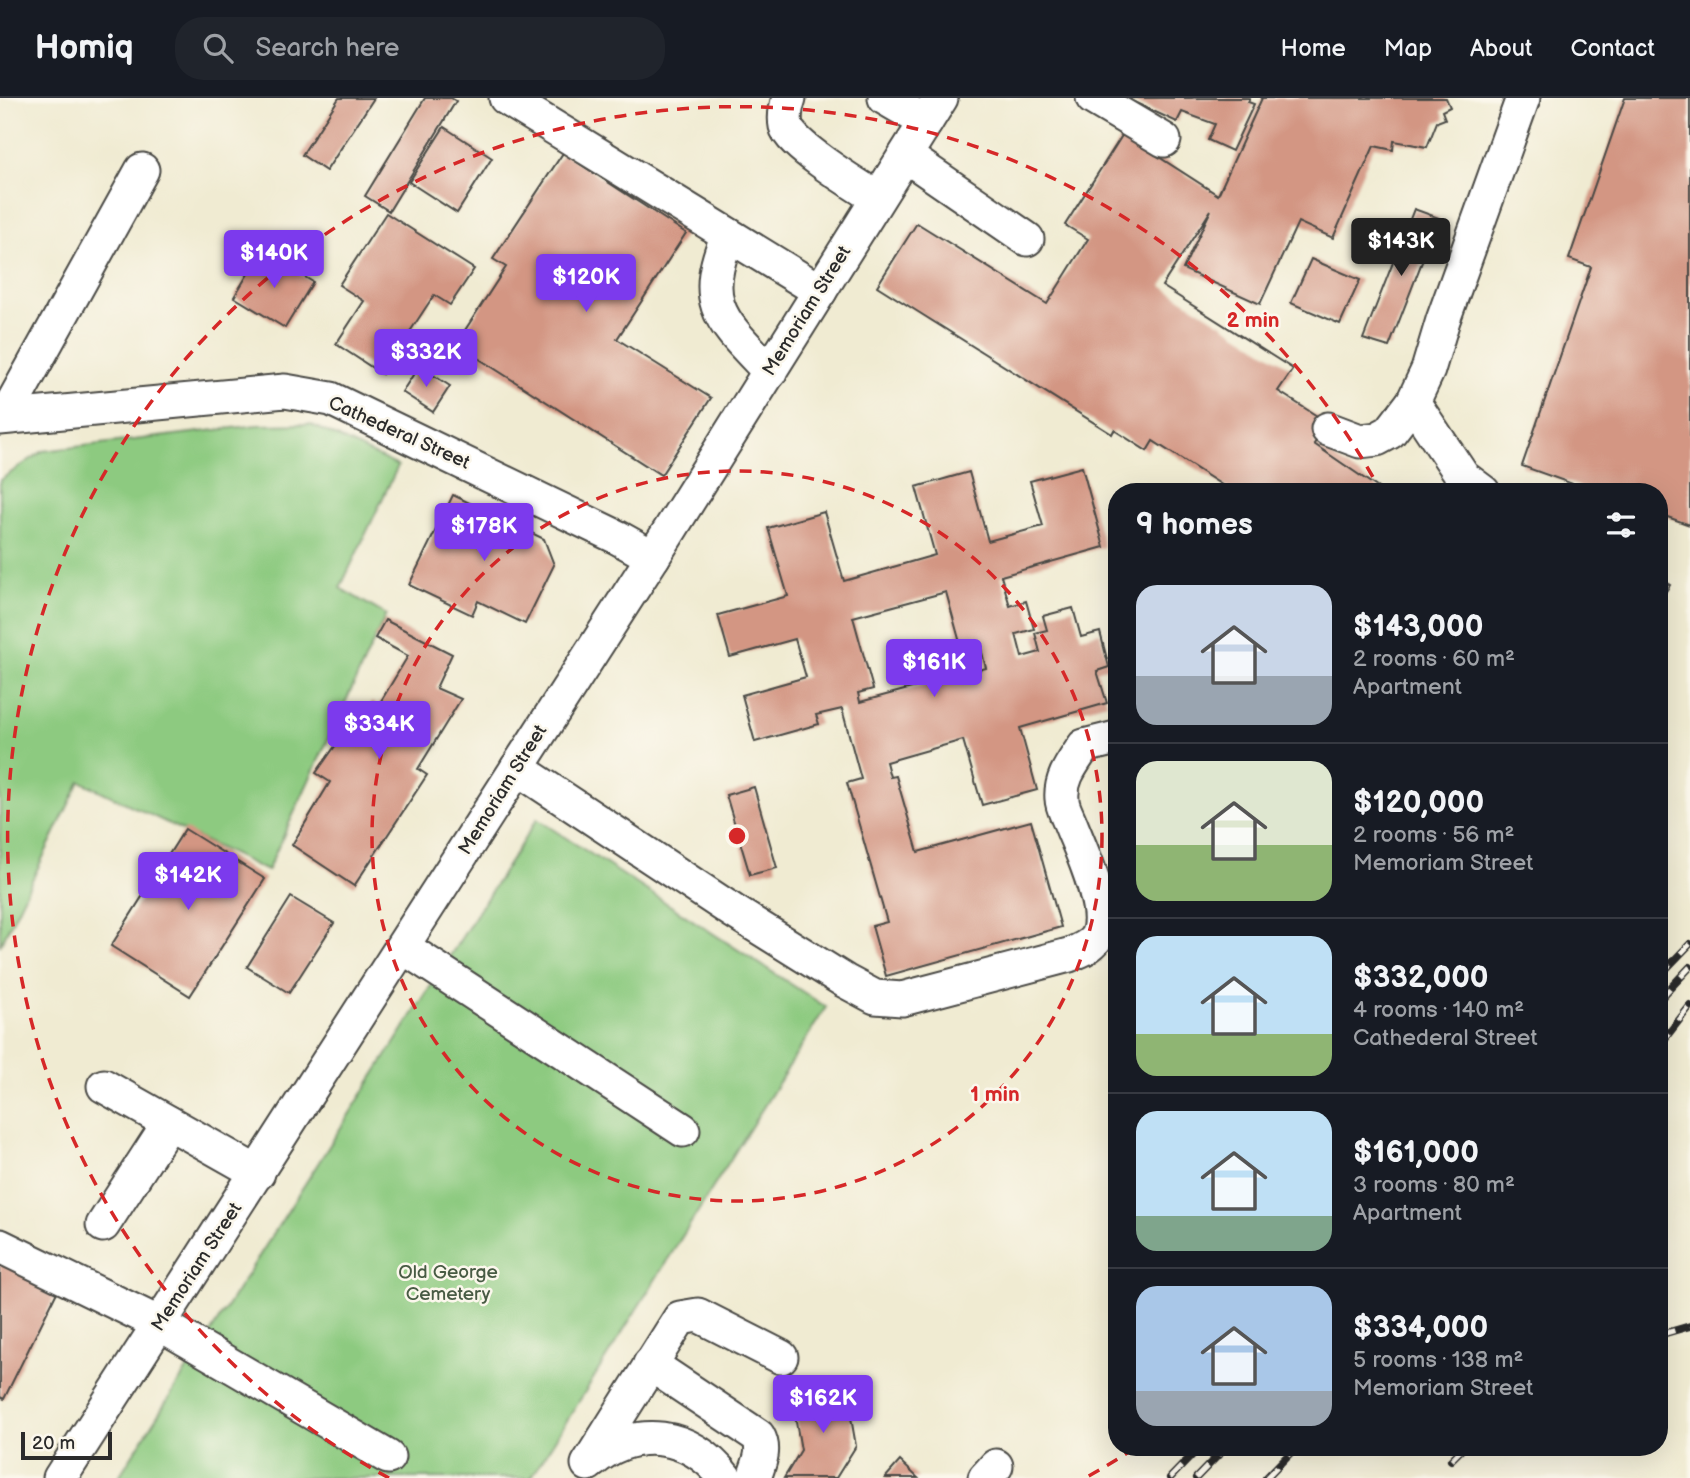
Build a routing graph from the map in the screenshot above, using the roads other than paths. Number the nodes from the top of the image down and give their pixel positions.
1 (506, 98) edge
2 (789, 98) edge
3 (885, 98) edge
4 (1093, 98) edge
5 (1523, 98) edge
6 (933, 110) edge
7 (1164, 140) dead end
8 (906, 156) junction
9 (142, 170) dead end
10 (877, 198) junction
11 (728, 235) junction
12 (1027, 239) dead end
13 (820, 291) junction
14 (770, 372) junction
15 (1413, 402) junction
16 (2, 417) edge
17 (1328, 429) dead end
18 (1471, 483) edge
19 (653, 557) junction
20 (1108, 740) edge
21 (517, 768) junction
22 (403, 947) junction
23 (104, 1086) dead end
24 (169, 1122) junction
25 (683, 1130) dead end
26 (258, 1173) junction
27 (103, 1225) dead end
28 (0, 1246) edge
29 (160, 1324) junction
30 (781, 1357) dead end
31 (650, 1364) junction
32 (388, 1457) dead end
33 (582, 1471) edge
34 (60, 1478) edge
35 (725, 1478) edge
36 (754, 1478) edge

1 - 11 street
2 - 10 street
3 - 6 street
4 - 7 street
5 - 15 street
6 - 8 street, Memoriam Street
8 - 10 street, Memoriam Street
8 - 12 street
9 - 16 street
10 - 13 street, Memoriam Street
11 - 13 street
11 - 14 street
13 - 14 street, Memoriam Street
14 - 19 street, Memoriam Street
15 - 17 street
15 - 18 street
16 - 19 street, Cathederal Street
19 - 21 street, Memoriam Street
20 - 21 street
21 - 22 street, Memoriam Street
22 - 25 street
22 - 26 street, Memoriam Street
23 - 24 street
24 - 26 street
24 - 27 street
26 - 29 street, Memoriam Street
28 - 29 street
29 - 32 street
29 - 34 street, Memoriam Street
30 - 31 street
31 - 33 street
31 - 36 street
33 - 35 street

